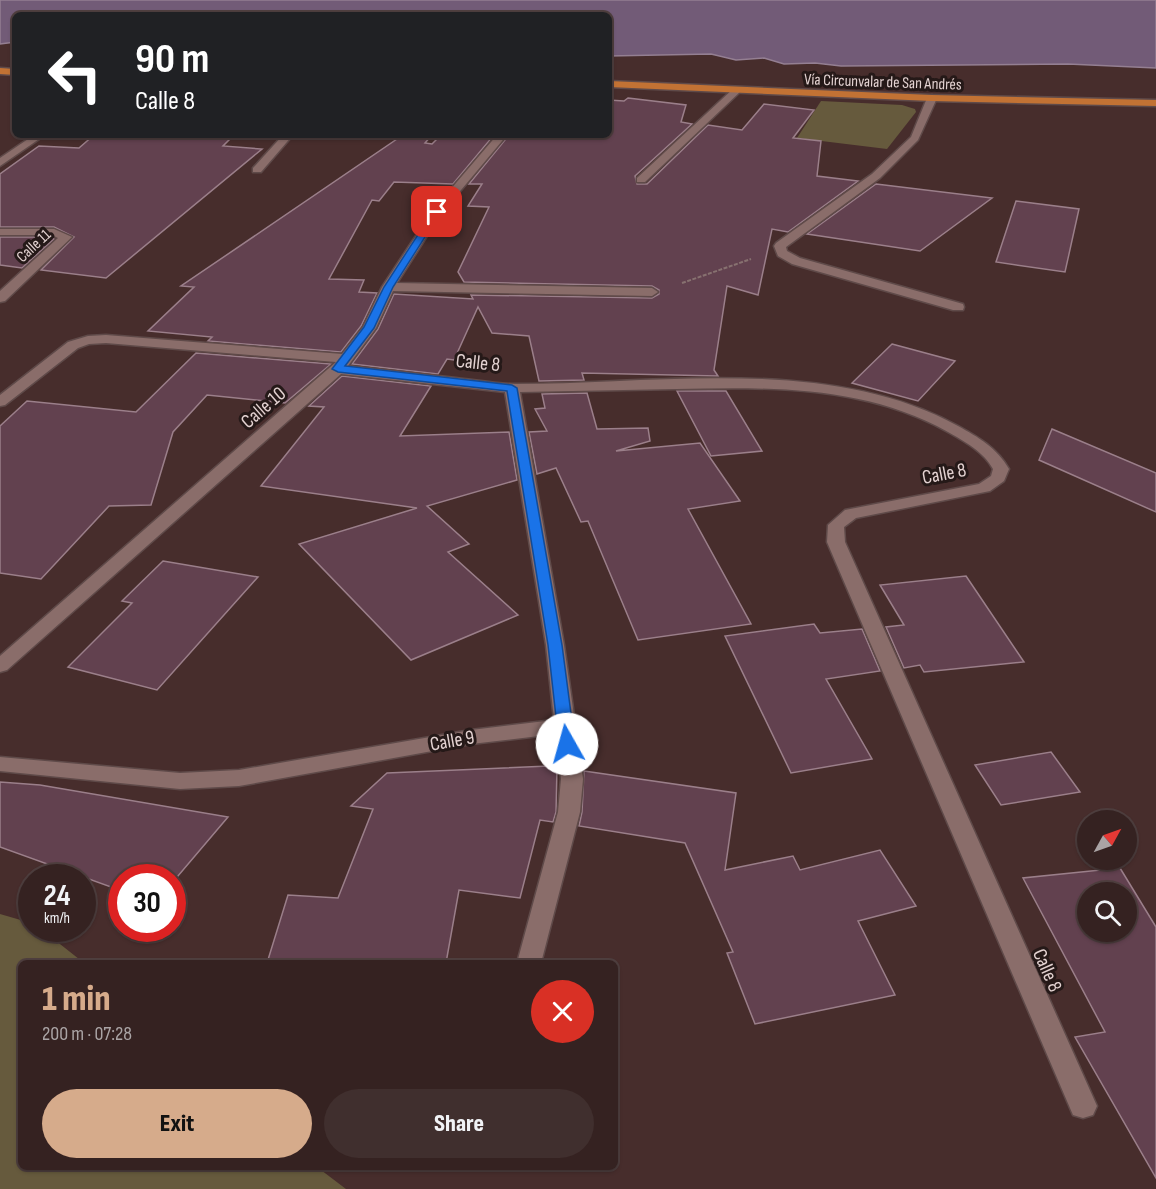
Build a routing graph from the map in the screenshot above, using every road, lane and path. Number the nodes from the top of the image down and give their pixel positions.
1 (612, 84) edge
2 (736, 90) junction
3 (932, 98) junction
4 (1156, 103) edge
5 (36, 138) edge
6 (285, 138) edge
7 (499, 138) edge
8 (0, 163) edge
9 (257, 170) dead end
10 (641, 180) dead end
11 (0, 232) edge
12 (782, 253) junction
13 (388, 287) junction
14 (652, 292) joint
15 (0, 298) edge
16 (958, 307) dead end
17 (341, 363) junction
18 (512, 388) junction
19 (0, 402) edge
20 (0, 666) edge
21 (565, 726) junction
22 (0, 765) edge
23 (530, 960) edge
24 (1083, 1106) dead end

1 - 2 highway, Vía Circunvalar de San Andrés
2 - 3 highway, Vía Circunvalar de San Andrés
2 - 10 street
3 - 4 highway, Vía Circunvalar de San Andrés
3 - 12 street
5 - 8 street
6 - 9 street
7 - 13 street, Calle 10
11 - 15 street, Calle 11
12 - 14 path
12 - 16 street
13 - 14 street
13 - 17 street, Calle 10
17 - 18 street, Calle 8
17 - 19 street, Calle 8
17 - 20 street, Calle 10
18 - 21 street
18 - 24 street, Calle 8
21 - 22 street, Calle 9
21 - 23 street

